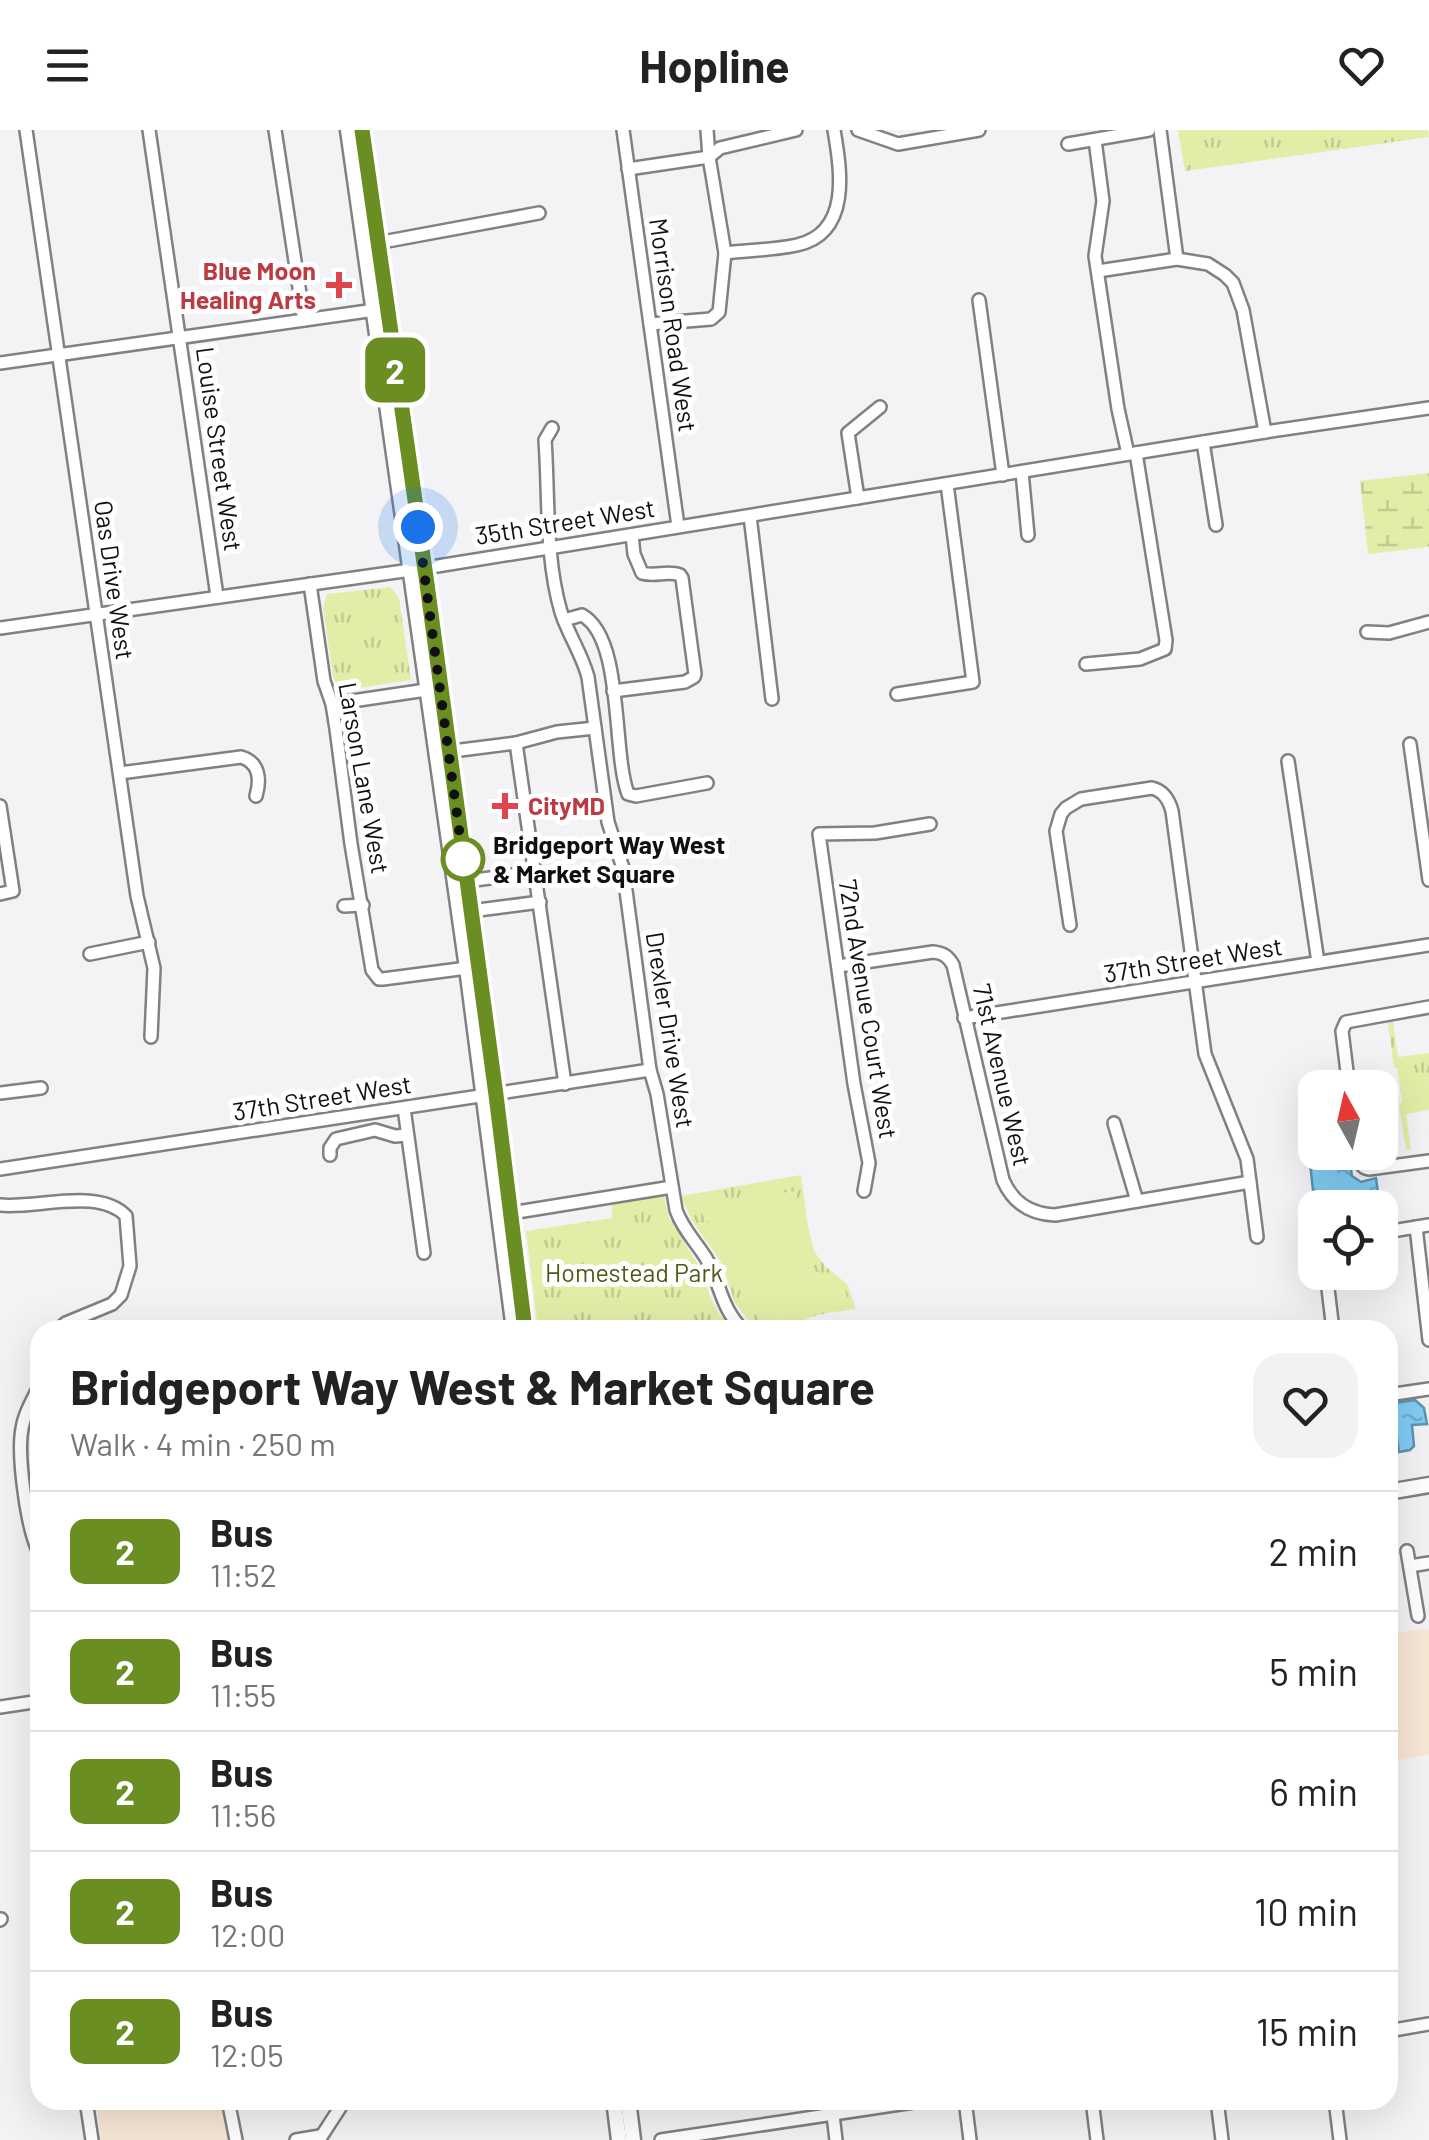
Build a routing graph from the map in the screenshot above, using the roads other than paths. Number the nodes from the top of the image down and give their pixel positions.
1 (26, 130) edge
2 (149, 130) edge
3 (275, 130) edge
4 (348, 130) edge
5 (362, 130) edge
6 (624, 130) edge
7 (707, 130) edge
8 (796, 130) edge
9 (834, 130) edge
10 (858, 130) edge
11 (979, 130) edge
12 (1149, 130) edge
13 (1160, 130) edge
14 (1095, 140) junction
15 (1068, 144) dead end
16 (709, 157) junction
17 (628, 169) junction
18 (539, 213) dead end
19 (377, 243) junction
20 (725, 254) junction
21 (1178, 259) junction
22 (1098, 271) junction
23 (980, 300) dead end
24 (375, 310) junction
25 (304, 320) junction
26 (650, 324) junction
27 (180, 338) junction
28 (59, 354) junction
29 (0, 364) edge
30 (880, 407) dead end
31 (1429, 408) edge
32 (552, 428) dead end
33 (1264, 432) junction
34 (1203, 442) junction
35 (1132, 453) junction
36 (1022, 472) junction
37 (1003, 475) junction
38 (947, 484) junction
39 (858, 498) junction
40 (750, 516) junction
41 (1216, 525) dead end
42 (678, 526) junction
43 (632, 535) junction
44 (1028, 536) dead end
45 (550, 548) junction
46 (417, 569) junction
47 (310, 584) junction
48 (217, 596) junction
49 (96, 614) junction
50 (564, 620) junction
51 (1429, 622) edge
52 (0, 628) edge
53 (1367, 632) dead end
54 (1086, 664) dead end
55 (426, 690) junction
56 (613, 690) junction
57 (897, 694) dead end
58 (772, 700) dead end
59 (332, 704) junction
60 (595, 728) junction
61 (516, 743) junction
62 (1410, 744) dead end
63 (442, 752) junction
64 (1288, 761) dead end
65 (622, 766) junction
66 (600, 769) junction
67 (120, 773) junction
68 (708, 784) dead end
69 (256, 796) dead end
70 (0, 806) edge
71 (930, 824) dead end
72 (536, 872) junction
73 (1429, 880) edge
74 (466, 881) junction
75 (6, 892) edge
76 (540, 902) junction
77 (363, 905) junction
78 (344, 906) dead end
79 (471, 911) junction
80 (1070, 925) dead end
81 (150, 942) junction
82 (1429, 945) edge
83 (90, 954) dead end
84 (1318, 962) junction
85 (838, 966) junction
86 (467, 968) junction
87 (1195, 984) junction
88 (1429, 1006) edge
89 (964, 1018) junction
90 (152, 1037) dead end
91 (650, 1070) junction
92 (1347, 1070) edge
93 (565, 1084) junction
94 (41, 1088) dead end
95 (0, 1093) edge
96 (489, 1096) junction
97 (404, 1108) junction
98 (1114, 1123) dead end
99 (407, 1135) junction
100 (345, 1138) dead end
101 (1429, 1161) edge
102 (1398, 1165) edge
103 (0, 1168) edge
104 (1250, 1182) junction
105 (672, 1187) junction
106 (864, 1191) dead end
107 (1138, 1201) junction
108 (0, 1205) edge
109 (511, 1213) junction
110 (1422, 1226) edge
111 (1257, 1237) dead end
112 (424, 1252) dead end
113 (1328, 1290) edge
114 (74, 1320) edge
115 (513, 1320) edge
116 (524, 1320) edge
117 (734, 1320) edge
118 (1332, 1320) edge
119 (1429, 1340) edge
120 (1429, 1389) edge
121 (1398, 1394) edge
122 (30, 1406) edge
123 (1429, 1485) edge
124 (1398, 1490) edge
125 (30, 1522) edge
126 (1407, 1551) dead end
127 (1429, 1563) edge
128 (1410, 1566) junction
129 (1418, 1616) dead end
130 (30, 1702) edge
131 (0, 1707) edge
132 (1429, 2024) edge
133 (1398, 2029) edge
134 (88, 2110) edge
135 (230, 2110) edge
136 (341, 2110) edge
137 (615, 2110) edge
138 (629, 2110) edge
139 (860, 2110) edge
140 (966, 2110) edge
141 (1093, 2110) edge
142 (1218, 2110) edge
143 (1336, 2110) edge
144 (833, 2114) junction
145 (319, 2138) edge
146 (92, 2140) edge
147 (236, 2140) edge
148 (296, 2140) edge
149 (619, 2140) edge
150 (633, 2140) edge
151 (661, 2140) edge
152 (836, 2140) edge
153 (970, 2140) edge
154 (1097, 2140) edge
155 (1222, 2140) edge
156 (1340, 2140) edge

1 - 28 street, Oas Drive West
2 - 27 street, Louise Street West
3 - 25 street
4 - 24 main road
5 - 19 main road
6 - 17 street, Morrison Road West
7 - 16 street
8 - 16 street
9 - 20 street
10 - 11 street
12 - 14 street
13 - 21 street
14 - 15 street
14 - 22 street
16 - 17 street
16 - 20 street
17 - 26 street, Morrison Road West
18 - 19 street
19 - 46 main road
20 - 26 street
21 - 22 street
21 - 33 street
22 - 35 street
23 - 37 street
24 - 25 street
24 - 46 main road
25 - 27 street
26 - 42 street, Morrison Road West
27 - 28 street
27 - 48 street, Louise Street West
28 - 29 street
28 - 49 street, Oas Drive West
30 - 39 street
31 - 33 street, 35th Street West
32 - 45 street, Drexler Drive West
33 - 34 street, 35th Street West
34 - 35 street, 35th Street West
34 - 41 street
35 - 36 street, 35th Street West
35 - 54 street
36 - 37 street, 35th Street West
36 - 44 street
37 - 38 street, 35th Street West
38 - 39 street, 35th Street West
38 - 57 street
39 - 40 street, 35th Street West
40 - 42 street, 35th Street West
40 - 58 street
42 - 43 street, 35th Street West
43 - 45 street, 35th Street West
43 - 56 street
45 - 46 street, 35th Street West
45 - 50 street, Drexler Drive West
46 - 47 street, 35th Street West
46 - 55 main road
46 - 63 main road
47 - 48 street, 35th Street West
47 - 59 street, Larson Lane West
48 - 49 street, 35th Street West
49 - 52 street, 35th Street West
49 - 67 street, Oas Drive West
50 - 56 street
50 - 60 street, Drexler Drive West
51 - 53 street
55 - 59 street
55 - 63 main road
56 - 65 street
59 - 77 street, Larson Lane West
60 - 61 street
60 - 66 street, Drexler Drive West
61 - 63 street
61 - 72 street
62 - 73 street
63 - 74 main road
63 - 86 main road
64 - 84 street
65 - 66 street
65 - 68 street
66 - 91 street, Drexler Drive West
67 - 69 street
67 - 81 street, Oas Drive West
70 - 75 street
71 - 85 street, 72nd Avenue Court West
72 - 74 street
72 - 76 street
74 - 79 main road
76 - 79 street
76 - 93 street
77 - 78 street
77 - 86 street, Larson Lane West
79 - 96 main road
80 - 87 street
81 - 83 street
81 - 90 street, Oas Drive West
82 - 84 street, 37th Street West
84 - 87 street, 37th Street West
85 - 89 street, 71st Avenue West
85 - 106 street, 72nd Avenue Court West
86 - 96 main road
87 - 89 street, 37th Street West
87 - 104 street
88 - 92 street
89 - 107 street, 71st Avenue West
91 - 93 street, 37th Street West
91 - 105 street, Drexler Drive West
93 - 96 street, 37th Street West
94 - 95 street
96 - 97 street, 37th Street West
96 - 109 main road
96 - 115 main road
97 - 99 street
97 - 103 street, 37th Street West
98 - 107 street
99 - 100 street
99 - 112 street
101 - 102 street
104 - 107 street
104 - 111 street
105 - 109 street
105 - 117 street, Drexler Drive West
108 - 114 street
109 - 116 main road
110 - 119 street
113 - 118 street
120 - 121 street
122 - 125 street
123 - 124 main road
126 - 128 street
127 - 128 street
128 - 129 street
130 - 131 street
132 - 133 street
134 - 146 street
135 - 147 street
136 - 145 street
137 - 149 main road
138 - 150 main road
139 - 144 street
140 - 153 street
141 - 154 street
142 - 155 street
143 - 156 street
144 - 151 street
144 - 152 street
145 - 148 street

